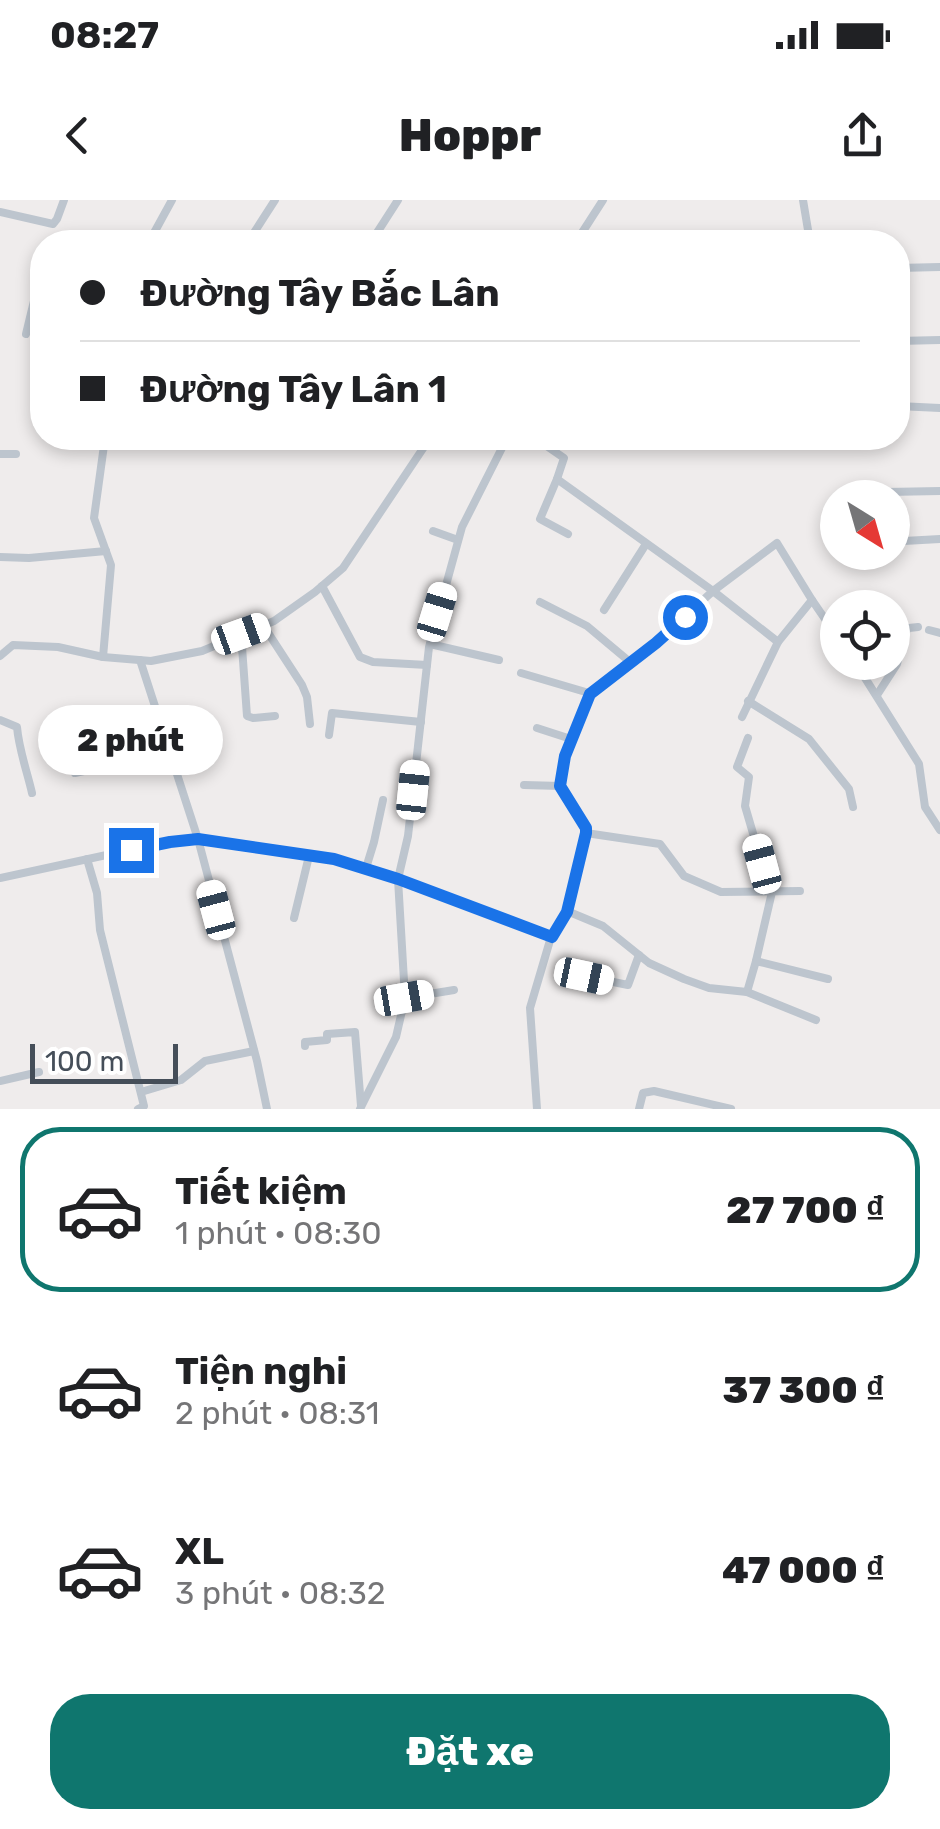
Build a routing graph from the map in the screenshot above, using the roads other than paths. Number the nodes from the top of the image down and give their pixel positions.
1 (64, 200) edge
2 (172, 200) edge
3 (275, 200) edge
4 (398, 200) edge
5 (603, 200) edge
6 (803, 200) edge
7 (0, 212) edge
8 (156, 230) edge
9 (256, 230) edge
10 (379, 230) edge
11 (584, 230) edge
12 (808, 230) edge
13 (940, 266) edge
14 (910, 267) edge
15 (30, 317) edge
16 (26, 334) dead end
17 (940, 340) edge
18 (910, 341) edge
19 (910, 407) edge
20 (940, 408) edge
21 (103, 450) edge
22 (422, 450) edge
23 (501, 450) edge
24 (553, 450) edge
25 (0, 454) edge
26 (16, 454) dead end
27 (557, 480) junction
28 (940, 490) edge
29 (910, 491) edge
30 (432, 531) dead end
31 (568, 534) dead end
32 (940, 539) edge
33 (458, 540) junction
34 (910, 541) edge
35 (646, 544) junction
36 (106, 551) junction
37 (0, 557) edge
38 (322, 586) junction
39 (713, 591) junction
40 (812, 600) junction
41 (540, 602) dead end
42 (604, 610) dead end
43 (820, 611) edge
44 (263, 625) junction
45 (918, 628) dead end
46 (928, 630) dead end
47 (940, 632) edge
48 (241, 634) junction
49 (778, 642) junction
50 (430, 644) junction
51 (0, 656) edge
52 (103, 657) junction
53 (140, 660) junction
54 (499, 660) dead end
55 (630, 662) junction
56 (427, 665) junction
57 (521, 673) dead end
58 (867, 680) edge
59 (590, 694) junction
60 (877, 694) junction
61 (748, 701) junction
62 (275, 716) dead end
63 (158, 718) junction
64 (742, 718) dead end
65 (0, 720) edge
66 (421, 722) junction
67 (310, 724) dead end
68 (537, 728) dead end
69 (329, 735) dead end
70 (748, 738) dead end
71 (572, 739) junction
72 (75, 773) dead end
73 (524, 784) dead end
74 (560, 786) junction
75 (32, 793) dead end
76 (383, 800) dead end
77 (853, 806) dead end
78 (940, 830) edge
79 (586, 833) junction
80 (198, 839) junction
81 (309, 856) junction
82 (88, 859) junction
83 (366, 868) junction
84 (0, 878) edge
85 (398, 879) junction
86 (800, 891) dead end
87 (770, 892) junction
88 (567, 912) junction
89 (294, 918) dead end
90 (552, 937) junction
91 (639, 955) junction
92 (756, 962) junction
93 (584, 976) dead end
94 (828, 979) dead end
95 (454, 990) dead end
96 (747, 992) junction
97 (404, 998) junction
98 (816, 1020) dead end
99 (305, 1046) dead end
100 (254, 1051) junction
101 (39, 1072) dead end
102 (0, 1081) edge
103 (141, 1092) junction
104 (361, 1108) edge
105 (138, 1109) edge
106 (267, 1109) edge
107 (537, 1109) edge
108 (639, 1109) edge
109 (731, 1109) edge

1 - 7 street
2 - 8 street
3 - 9 street
4 - 10 street
5 - 11 street
6 - 12 street
13 - 14 street
15 - 16 street
17 - 18 street
19 - 20 street
21 - 36 street
22 - 38 street
23 - 33 street
24 - 27 street
25 - 26 street
27 - 31 street
27 - 35 street
28 - 29 street
30 - 33 street
32 - 34 street
33 - 50 street
35 - 39 street
35 - 42 street
36 - 37 street
36 - 52 street
38 - 44 street
38 - 56 street
39 - 40 street
39 - 49 street
39 - 55 street
40 - 43 street
40 - 49 street
41 - 55 street
44 - 48 street
44 - 67 street
45 - 60 street
46 - 47 street
48 - 53 street
48 - 62 street
49 - 61 street
50 - 54 street
50 - 56 street
51 - 52 street
52 - 53 street
53 - 63 street
55 - 59 street
56 - 66 street
57 - 59 street
58 - 60 street
59 - 71 street
60 - 78 street
61 - 64 street
61 - 77 street
63 - 72 street
63 - 80 street
65 - 75 street
66 - 69 street
66 - 85 street
68 - 71 street
70 - 87 street
71 - 74 street
73 - 74 street
74 - 79 street
76 - 83 street
79 - 87 street
79 - 88 street
80 - 81 street
80 - 82 street
80 - 100 street
81 - 83 street
81 - 89 street
82 - 84 street
82 - 103 street
83 - 85 street
85 - 90 street
85 - 97 street
86 - 87 street
87 - 92 street
88 - 90 street
88 - 91 street
90 - 107 street
91 - 93 street
91 - 96 street
92 - 94 street
92 - 96 street
95 - 97 street
96 - 98 street
97 - 104 street
99 - 104 street
100 - 103 street
100 - 106 street
101 - 102 street
103 - 105 street
108 - 109 street

